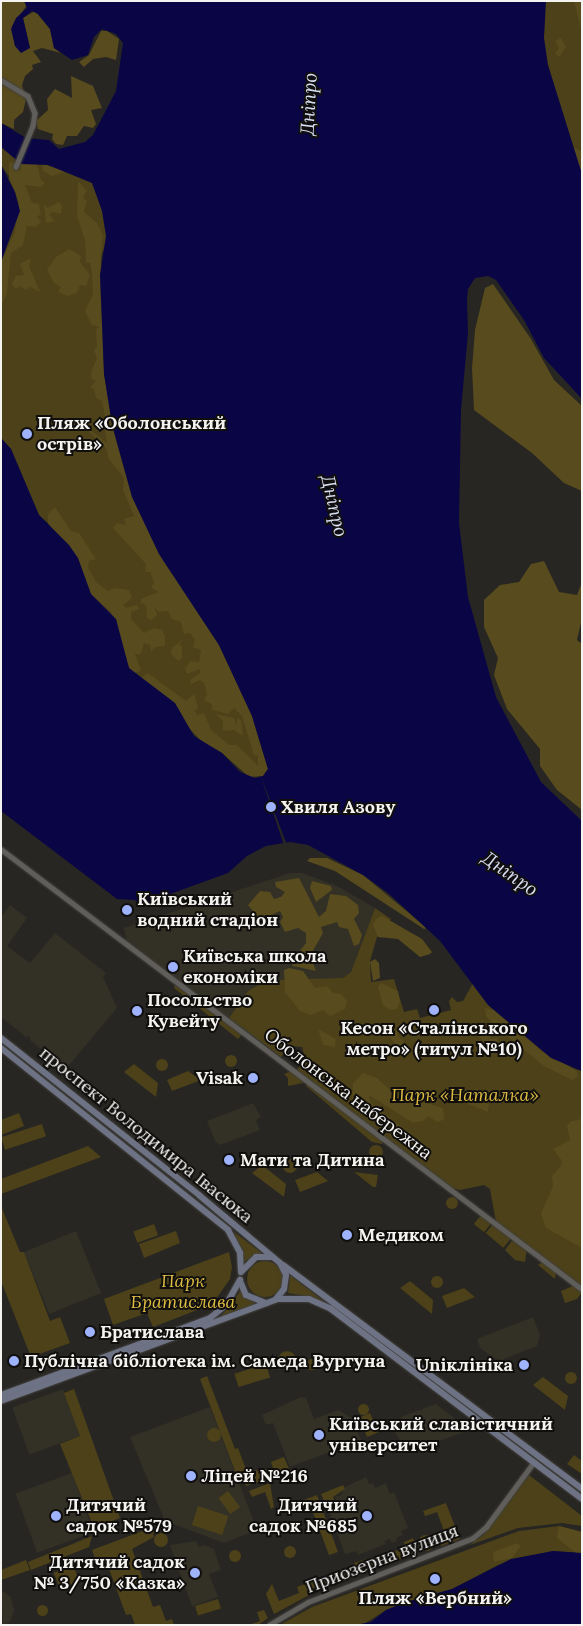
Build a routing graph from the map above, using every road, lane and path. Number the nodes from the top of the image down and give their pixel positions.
1 (1, 80) edge
2 (16, 166) dead end
3 (1, 849) edge
4 (1, 1038) edge
5 (1, 1048) edge
6 (66, 1094) junction
7 (272, 1257) junction
8 (280, 1263) junction
9 (241, 1272) junction
10 (240, 1280) junction
11 (582, 1289) edge
12 (275, 1300) junction
13 (268, 1303) junction
14 (1, 1395) edge
15 (1, 1401) edge
16 (490, 1418) junction
17 (484, 1425) junction
18 (534, 1462) junction
19 (582, 1489) edge
20 (582, 1499) edge
21 (269, 1625) edge

1 - 2 street
3 - 11 street, Оболонська набережна
4 - 6 main road, проспект Володимира Івасюка
5 - 6 main road, проспект Володимира Івасюка
6 - 7 main road, проспект Володимира Івасюка
6 - 9 main road, проспект Володимира Івасюка
7 - 8 main road
7 - 9 main road
8 - 12 main road
8 - 16 main road
9 - 10 main road
10 - 13 main road
10 - 14 main road
12 - 13 main road
12 - 17 main road
13 - 15 main road
16 - 17 main road
16 - 19 main road
17 - 18 main road
18 - 20 main road
18 - 21 street, Приозерна вулиця

